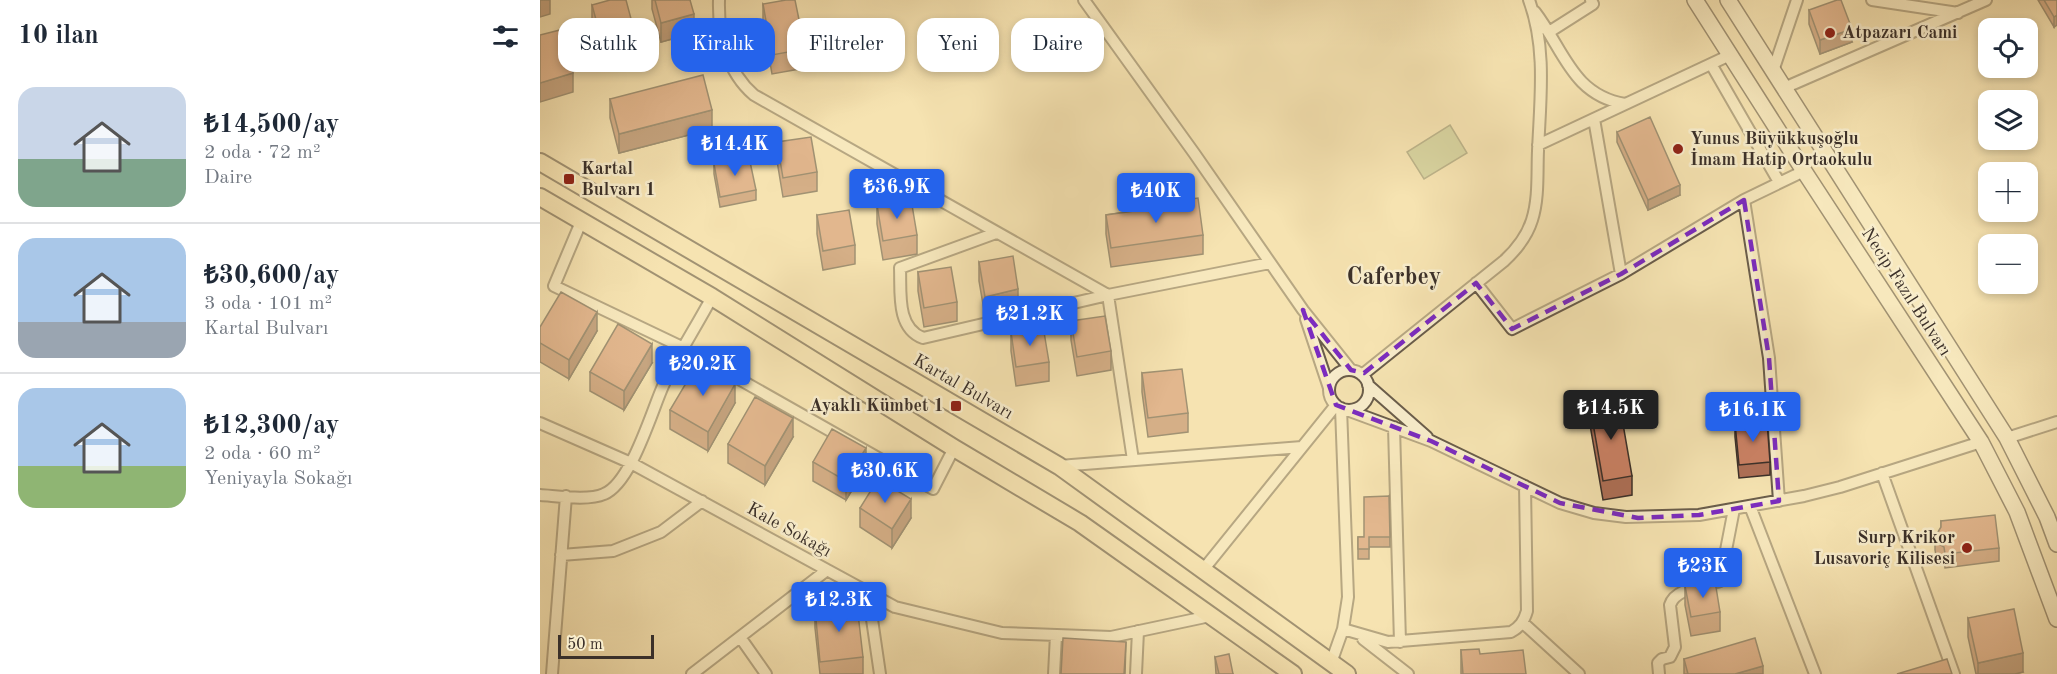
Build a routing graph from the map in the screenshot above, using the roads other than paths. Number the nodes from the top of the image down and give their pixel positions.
1 (719, 0) edge
2 (1084, 0) edge
3 (1591, 0) edge
4 (1695, 0) edge
5 (1728, 0) edge
6 (1797, 0) edge
7 (1872, 0) edge
8 (1986, 0) edge
9 (1530, 4) edge
10 (1958, 13) junction
11 (1549, 32) junction
12 (1730, 55) junction
13 (1711, 64) junction
14 (1773, 70) junction
15 (1784, 88) junction
16 (1626, 104) junction
17 (1594, 119) junction
18 (1538, 145) junction
19 (540, 162) edge
20 (1803, 171) junction
21 (1779, 182) junction
22 (540, 197) edge
23 (1744, 200) junction
24 (581, 222) junction
25 (996, 233) junction
26 (1270, 263) junction
27 (1621, 274) junction
28 (1476, 283) junction
29 (1108, 295) junction
30 (712, 297) junction
31 (1303, 310) junction
32 (684, 348) junction
33 (1350, 370) junction
34 (1362, 375) junction
35 (1368, 385) junction
36 (1329, 388) junction
37 (1341, 408) junction
38 (2057, 422) edge
39 (540, 423) edge
40 (1394, 427) junction
41 (2007, 438) junction
42 (1431, 441) junction
43 (1981, 442) junction
44 (1302, 447) junction
45 (954, 448) junction
46 (1133, 460) junction
47 (631, 463) junction
48 (1059, 466) junction
49 (1882, 473) junction
50 (1525, 486) junction
51 (540, 495) edge
52 (567, 496) junction
53 (702, 501) junction
54 (1779, 501) junction
55 (1750, 506) junction
56 (1734, 509) junction
57 (2057, 544) edge
58 (561, 555) junction
59 (827, 570) junction
60 (1203, 570) junction
61 (868, 592) junction
62 (1210, 616) junction
63 (2057, 619) edge
64 (1522, 622) junction
65 (1343, 629) junction
66 (1138, 631) junction
67 (1358, 634) junction
68 (1056, 635) junction
69 (740, 637) junction
70 (1400, 642) junction
71 (1331, 663) junction
72 (552, 674) edge
73 (692, 674) edge
74 (766, 674) edge
75 (880, 674) edge
76 (1054, 674) edge
77 (1136, 674) edge
78 (1293, 674) edge
79 (1347, 674) edge
80 (1408, 674) edge
81 (1579, 674) edge
82 (1659, 674) edge
83 (1815, 674) edge
84 (1954, 674) edge

1 - 25 street
2 - 26 street
3 - 11 street
4 - 12 street, Necip Fazıl Bulvarı
5 - 14 street, Necip Fazıl Bulvarı
6 - 14 street
7 - 10 street
8 - 10 street
9 - 11 street
9 - 18 street
10 - 15 street
11 - 16 street
12 - 13 street
12 - 20 street, Necip Fazıl Bulvarı
13 - 16 street
13 - 21 street
14 - 15 street, Necip Fazıl Bulvarı
15 - 41 street, Necip Fazıl Bulvarı
16 - 17 street
17 - 18 street
17 - 27 street
18 - 28 street
19 - 48 main road, Kartal Bulvarı
20 - 21 street
20 - 43 street, Necip Fazıl Bulvarı
21 - 23 street
22 - 24 main road
23 - 27 street
23 - 54 street
24 - 30 main road
24 - 32 street
25 - 29 street
25 - 29 street
26 - 29 street
26 - 31 street
27 - 28 street
28 - 34 street
29 - 46 street
30 - 32 street
30 - 45 main road
31 - 33 street
31 - 36 street
32 - 45 street
32 - 47 street
33 - 34 street
33 - 36 street
34 - 35 street
35 - 37 street
35 - 42 street
36 - 37 street
37 - 40 street
37 - 44 street
37 - 65 street
38 - 41 street
39 - 47 street, Kale Sokağı
40 - 42 street
40 - 70 street
41 - 57 street, Necip Fazıl Bulvarı
42 - 50 street
43 - 49 street
43 - 63 street, Necip Fazıl Bulvarı
44 - 46 street
44 - 60 street
45 - 62 main road
46 - 48 street
47 - 52 street
47 - 53 street, Kale Sokağı
48 - 60 main road, Kartal Bulvarı
49 - 54 street
49 - 84 street
50 - 56 street
50 - 64 street
51 - 52 street
52 - 58 street
53 - 58 street
53 - 59 street, Kale Sokağı
54 - 55 street
55 - 56 street
55 - 83 street
56 - 82 street
58 - 72 street
59 - 61 street, Kale Sokağı
59 - 69 street
60 - 71 main road, Kartal Bulvarı
61 - 68 street, Kale Sokağı
61 - 75 street
62 - 66 street, Kale Sokağı
62 - 78 main road
64 - 70 street
64 - 81 street
65 - 67 street
65 - 71 street
66 - 68 street, Kale Sokağı
66 - 77 street
67 - 70 street
67 - 80 street
68 - 76 street
69 - 73 street
69 - 74 street
71 - 79 main road, Kartal Bulvarı

